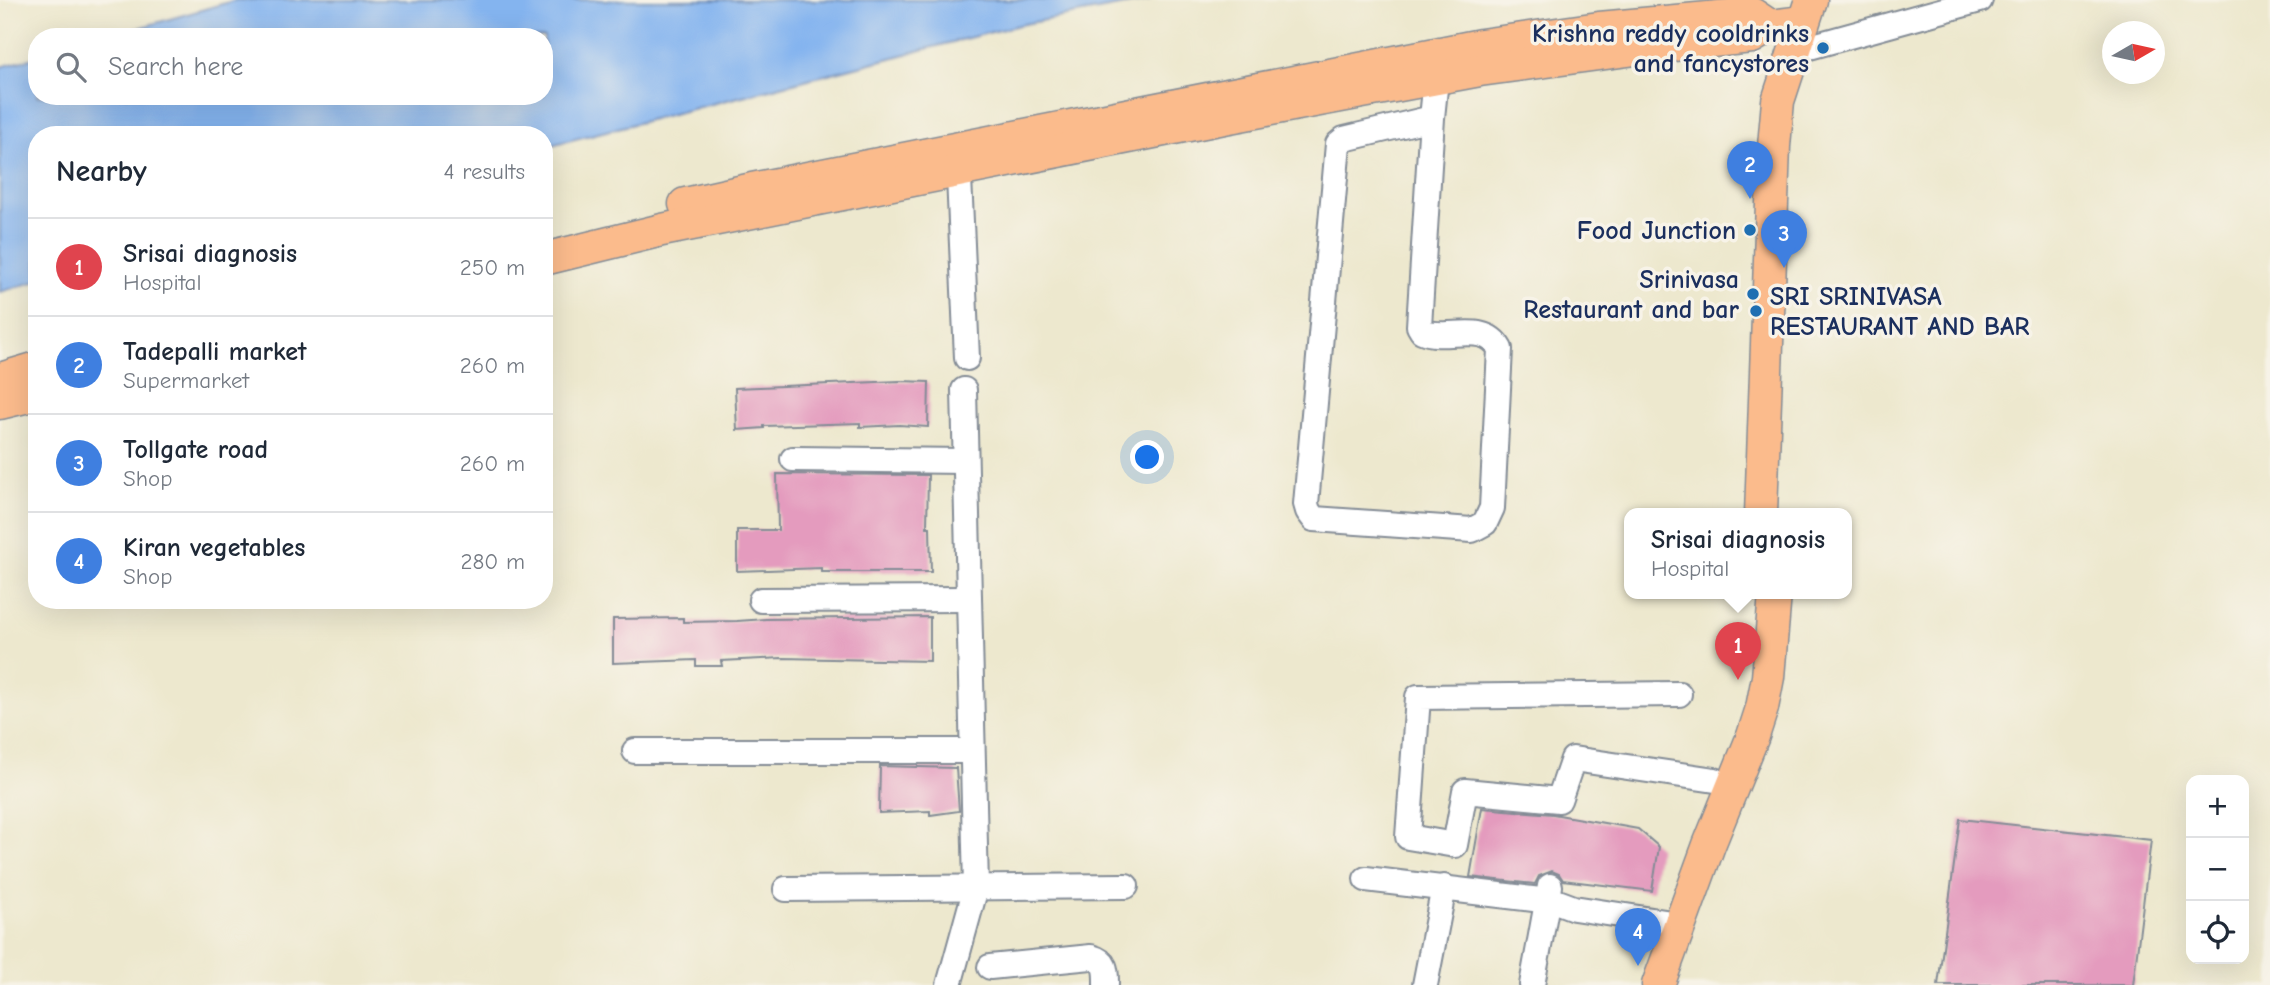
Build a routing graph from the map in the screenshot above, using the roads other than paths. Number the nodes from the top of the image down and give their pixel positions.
1 (1980, 0) edge
2 (1803, 24) edge
3 (1770, 26) junction
4 (1436, 79) junction
5 (1345, 84) junction
6 (1783, 86) junction
7 (1432, 118) junction
8 (958, 161) junction
9 (723, 206) junction
10 (553, 236) edge
11 (553, 257) edge
12 (968, 358) dead end
13 (28, 371) edge
14 (0, 379) edge
15 (964, 390) dead end
16 (28, 396) edge
17 (0, 404) edge
18 (793, 459) dead end
19 (965, 461) junction
20 (1761, 508) edge
21 (1778, 508) edge
22 (969, 599) junction
23 (1757, 599) edge
24 (1775, 599) edge
25 (761, 600) dead end
26 (1679, 694) dead end
27 (635, 751) dead end
28 (972, 751) junction
29 (1715, 780) junction
30 (1366, 879) dead end
31 (1126, 886) dead end
32 (976, 887) junction
33 (1444, 887) junction
34 (786, 889) dead end
35 (1549, 892) junction
36 (1665, 922) junction
37 (990, 967) dead end
38 (948, 985) edge
39 (1106, 985) edge
40 (1425, 985) edge
41 (1532, 985) edge
42 (1644, 985) edge
43 (1657, 985) edge

1 - 2 street
2 - 3 main road
2 - 6 main road
3 - 4 main road
3 - 5 main road
4 - 5 main road
4 - 7 street
5 - 8 main road
6 - 20 main road
6 - 21 main road
7 - 7 street
8 - 9 main road
8 - 12 street
9 - 10 main road
9 - 11 main road
13 - 14 main road
15 - 19 street
16 - 17 main road
18 - 19 street
19 - 22 street
22 - 25 street
22 - 28 street
23 - 29 main road
24 - 43 main road
26 - 29 street
27 - 28 street
28 - 32 street
29 - 36 main road
30 - 33 street
31 - 32 street
32 - 34 street
32 - 38 street
33 - 35 street
33 - 40 street
35 - 36 street
35 - 41 street
36 - 42 main road
37 - 39 street

